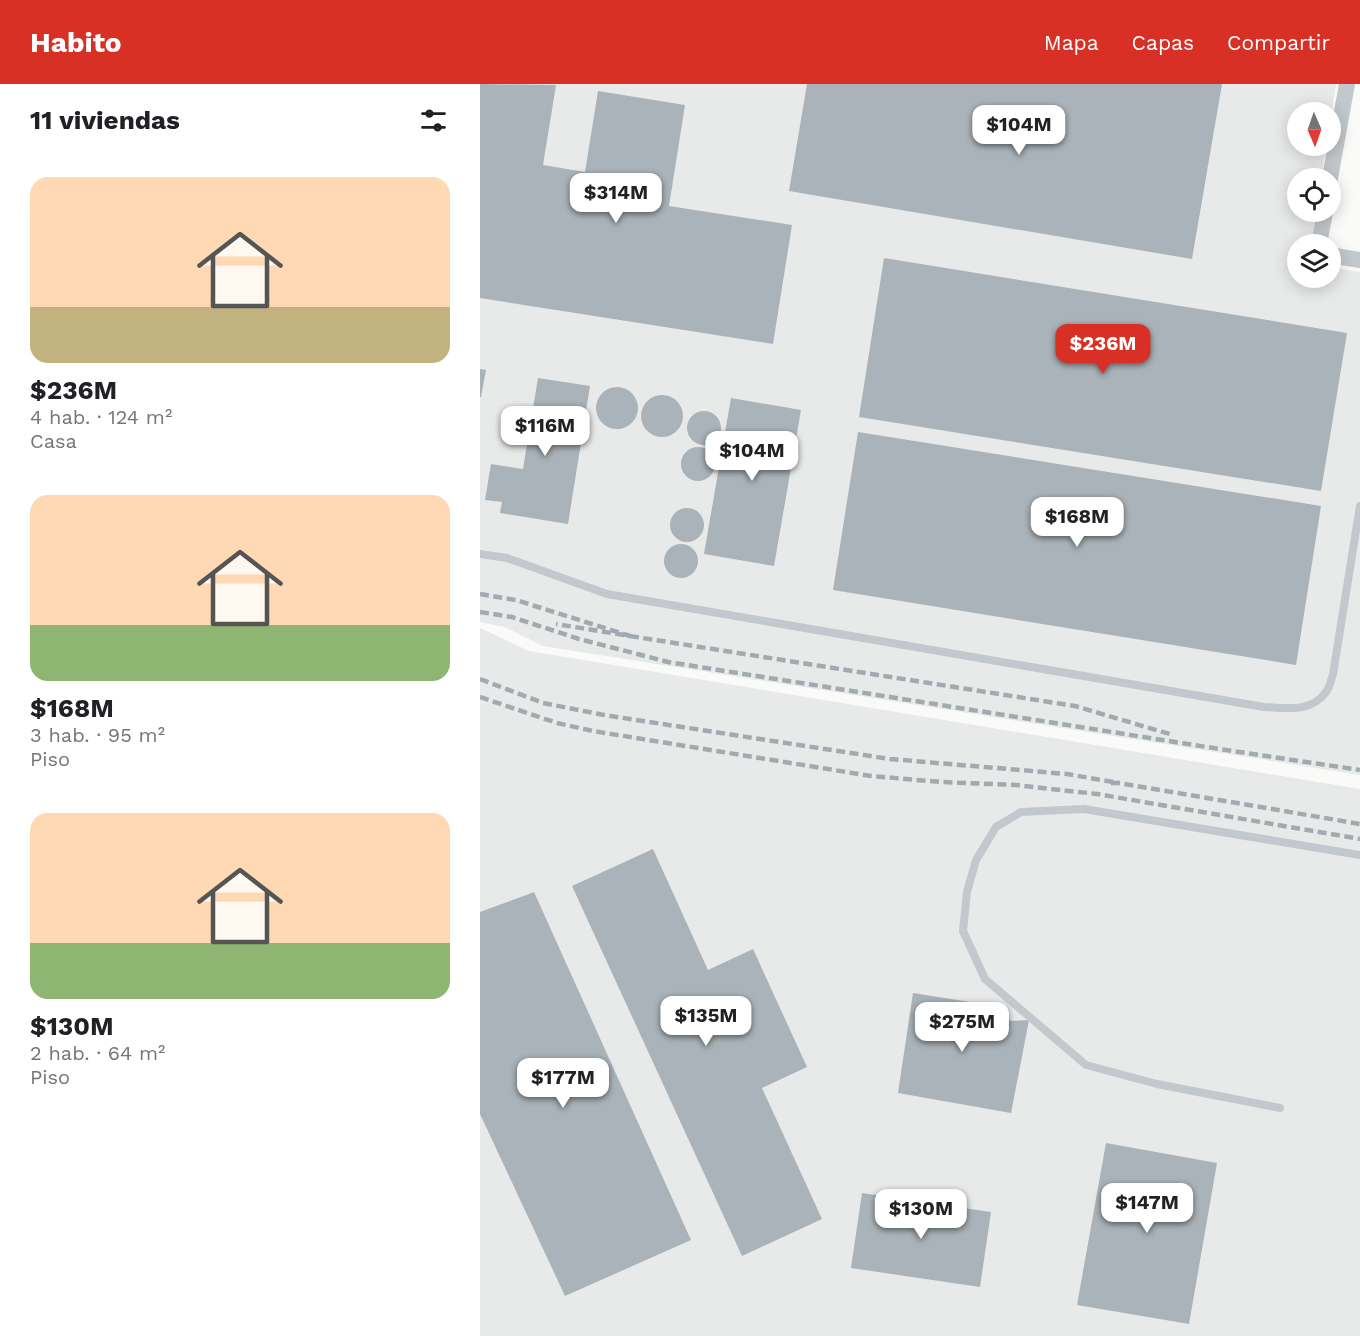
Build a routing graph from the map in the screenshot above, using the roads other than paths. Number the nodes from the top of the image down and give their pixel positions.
1 (1347, 84) edge
2 (1332, 168) edge
3 (1341, 257) edge
4 (1360, 260) edge
5 (1360, 506) edge
6 (480, 554) edge
7 (1360, 855) edge
8 (1280, 1108) dead end

1 - 2 street
3 - 4 street
5 - 6 lane
7 - 8 lane

